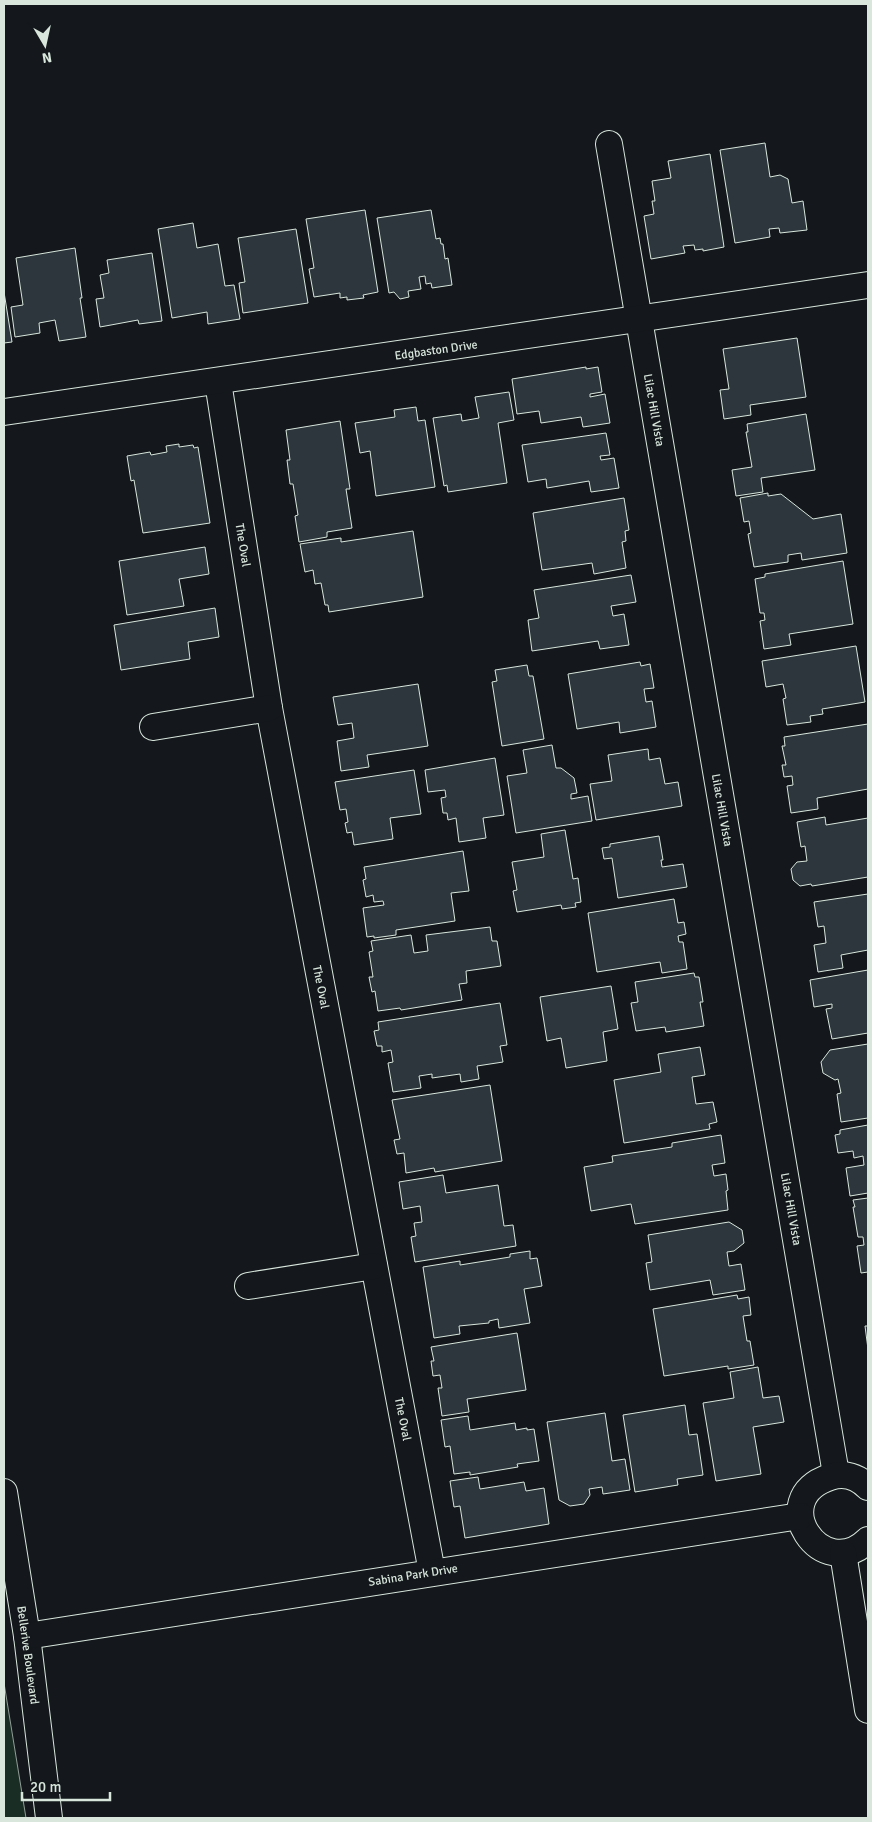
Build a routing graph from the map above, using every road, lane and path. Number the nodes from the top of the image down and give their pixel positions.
1 (609, 144) dead end
2 (868, 285) edge
3 (638, 320) junction
4 (218, 382) junction
5 (4, 412) edge
6 (269, 708) junction
7 (153, 726) dead end
8 (374, 1266) junction
9 (248, 1286) dead end
10 (836, 1474) junction
11 (868, 1487) edge
12 (4, 1492) edge
13 (800, 1516) junction
14 (868, 1540) edge
15 (843, 1553) junction
16 (432, 1572) junction
17 (27, 1636) junction
18 (868, 1710) edge
19 (48, 1818) edge

1 - 3 street, Lilac Hill Vista
2 - 3 street, Edgbaston Drive
3 - 4 street, Edgbaston Drive
3 - 10 street, Lilac Hill Vista
4 - 5 street, Edgbaston Drive
4 - 6 street, The Oval
6 - 7 street
6 - 8 street, The Oval
8 - 9 street
8 - 16 street, The Oval
10 - 11 street
10 - 13 street
12 - 17 street, Bellerive Boulevard
13 - 15 street
13 - 16 street, Sabina Park Drive
14 - 15 street
15 - 18 street
16 - 17 street, Sabina Park Drive
17 - 19 street, Bellerive Boulevard

